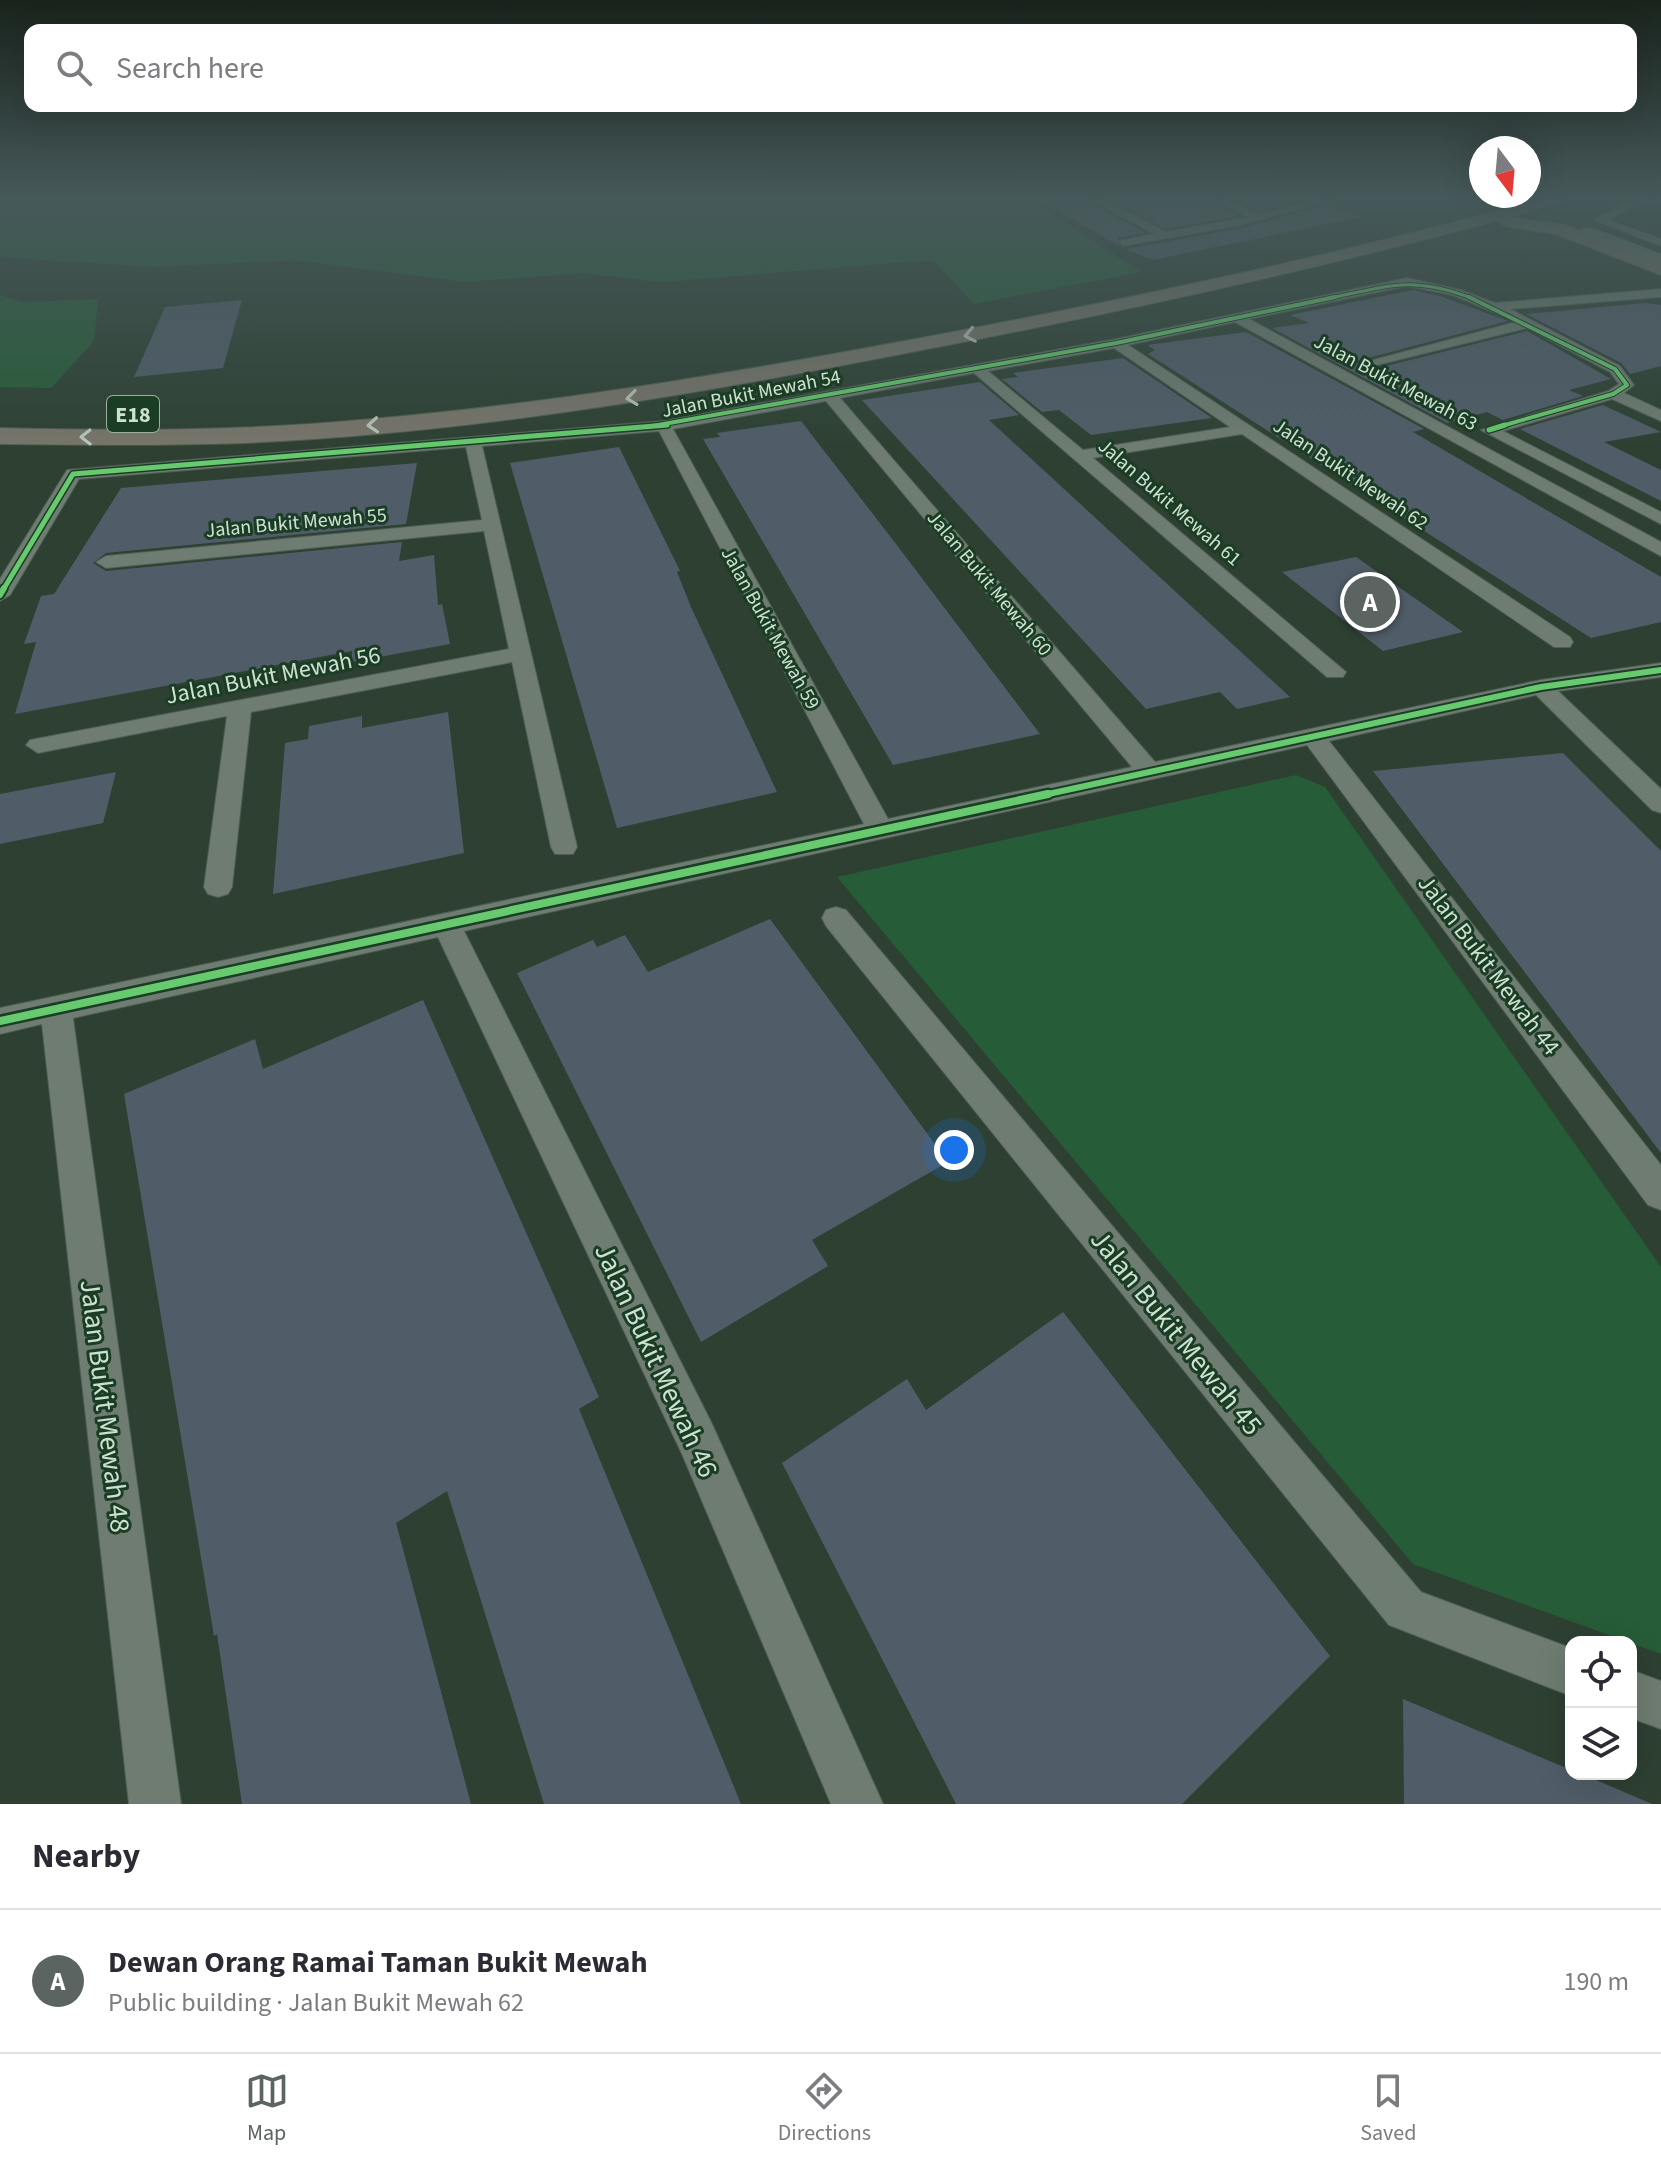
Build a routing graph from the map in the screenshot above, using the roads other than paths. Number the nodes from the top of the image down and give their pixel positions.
1 (1139, 281) edge
2 (1226, 281) edge
3 (1661, 293) edge
4 (1492, 308) junction
5 (1238, 318) junction
6 (1526, 324) junction
7 (1116, 343) junction
8 (1365, 364) dead end
9 (975, 367) junction
10 (1613, 394) junction
11 (829, 395) junction
12 (0, 412) edge
13 (1661, 416) edge
14 (664, 426) junction
15 (1245, 429) junction
16 (0, 436) edge
17 (473, 441) junction
18 (1082, 455) junction
19 (1661, 519) edge
20 (491, 525) junction
21 (1661, 550) edge
22 (106, 562) dead end
23 (0, 595) edge
24 (1562, 642) dead end
25 (518, 654) junction
26 (1661, 670) edge
27 (1335, 672) dead end
28 (1541, 687) junction
29 (240, 708) junction
30 (1315, 739) junction
31 (38, 745) dead end
32 (1149, 771) junction
33 (1661, 804) edge
34 (880, 829) junction
35 (564, 847) dead end
36 (218, 887) dead end
37 (836, 918) dead end
38 (445, 922) junction
39 (56, 1009) junction
40 (0, 1021) edge
41 (1661, 1193) edge
42 (1565, 1670) edge
43 (1637, 1696) edge
44 (1661, 1705) edge
45 (155, 1804) edge
46 (857, 1804) edge

1 - 12 highway, E18
2 -> 16 highway, E18
3 - 4 street
4 - 5 street, Jalan Bukit Mewah 54
4 - 6 street
5 - 7 street, Jalan Bukit Mewah 54
5 - 21 street, Jalan Bukit Mewah 63
6 - 8 street
6 - 10 street
7 - 9 street, Jalan Bukit Mewah 54
7 - 15 street, Jalan Bukit Mewah 62
9 - 11 street, Jalan Bukit Mewah 54
9 - 18 street, Jalan Bukit Mewah 61
10 - 13 street
10 - 19 street
11 - 14 street, Jalan Bukit Mewah 54
11 - 32 street, Jalan Bukit Mewah 60
14 - 17 street, Jalan Bukit Mewah 54
14 - 34 street, Jalan Bukit Mewah 59
15 - 18 street
15 - 24 street, Jalan Bukit Mewah 62
17 - 20 street
17 - 23 street, Jalan Bukit Mewah 54
18 - 27 street, Jalan Bukit Mewah 61
20 - 22 street, Jalan Bukit Mewah 55
20 - 25 street
25 - 29 street, Jalan Bukit Mewah 56
25 - 35 street
26 - 28 street
28 - 30 street
28 - 33 street
29 - 31 street, Jalan Bukit Mewah 56
29 - 36 street
30 - 32 street
30 - 41 street, Jalan Bukit Mewah 44
32 - 34 street
34 - 38 street
37 - 42 street, Jalan Bukit Mewah 45
38 - 39 street
38 - 46 street, Jalan Bukit Mewah 46
39 - 40 street
39 - 45 street, Jalan Bukit Mewah 48
43 - 44 street

